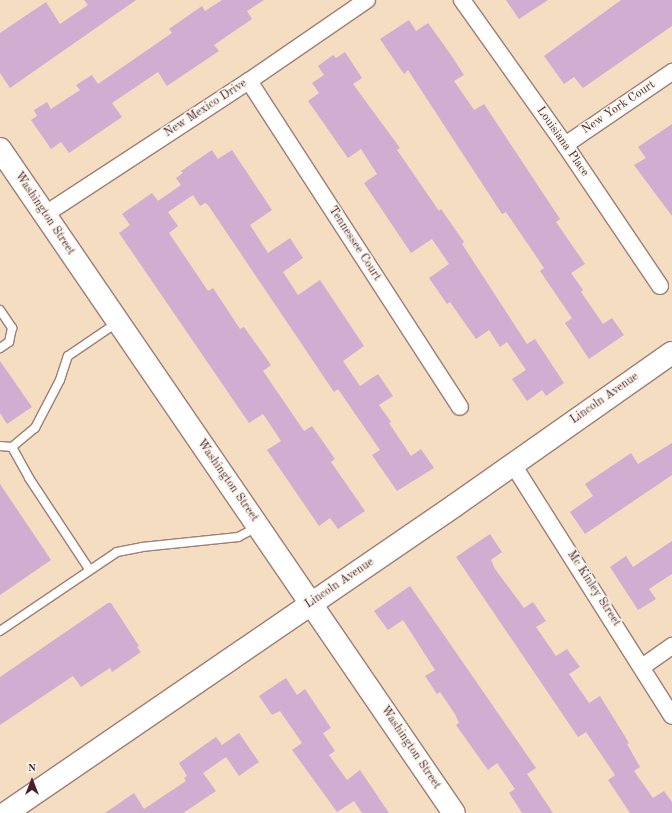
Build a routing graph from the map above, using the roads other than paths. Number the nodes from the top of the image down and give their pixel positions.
1 (367, 0) edge
2 (462, 0) edge
3 (672, 72) edge
4 (249, 81) junction
5 (565, 145) junction
6 (0, 149) edge
7 (44, 215) junction
8 (660, 286) dead end
9 (0, 310) edge
10 (118, 322) junction
11 (0, 348) edge
12 (672, 353) edge
13 (460, 407) dead end
14 (0, 446) edge
15 (12, 446) junction
16 (512, 463) junction
17 (258, 527) junction
18 (89, 569) junction
19 (312, 603) junction
20 (0, 631) edge
21 (672, 646) edge
22 (642, 666) junction
23 (672, 716) edge
24 (6, 813) edge
25 (454, 813) edge

1 - 4 street, New Mexico Drive
2 - 5 street, Louisiana Place
3 - 5 street, New York Court
4 - 7 street, New Mexico Drive
4 - 13 street, Tennessee Court
5 - 8 street, Louisiana Place
6 - 7 street, Washington Street
7 - 10 street, Washington Street
9 - 11 lane
10 - 15 lane
10 - 17 street, Washington Street
12 - 16 street, Lincoln Avenue
14 - 15 lane
15 - 18 lane
16 - 19 street, Lincoln Avenue
16 - 22 street, Mc Kinley Street
17 - 18 lane
17 - 19 street, Washington Street
18 - 20 lane
19 - 24 street, Lincoln Avenue
19 - 25 street, Washington Street
21 - 22 street
22 - 23 street, Mc Kinley Street

